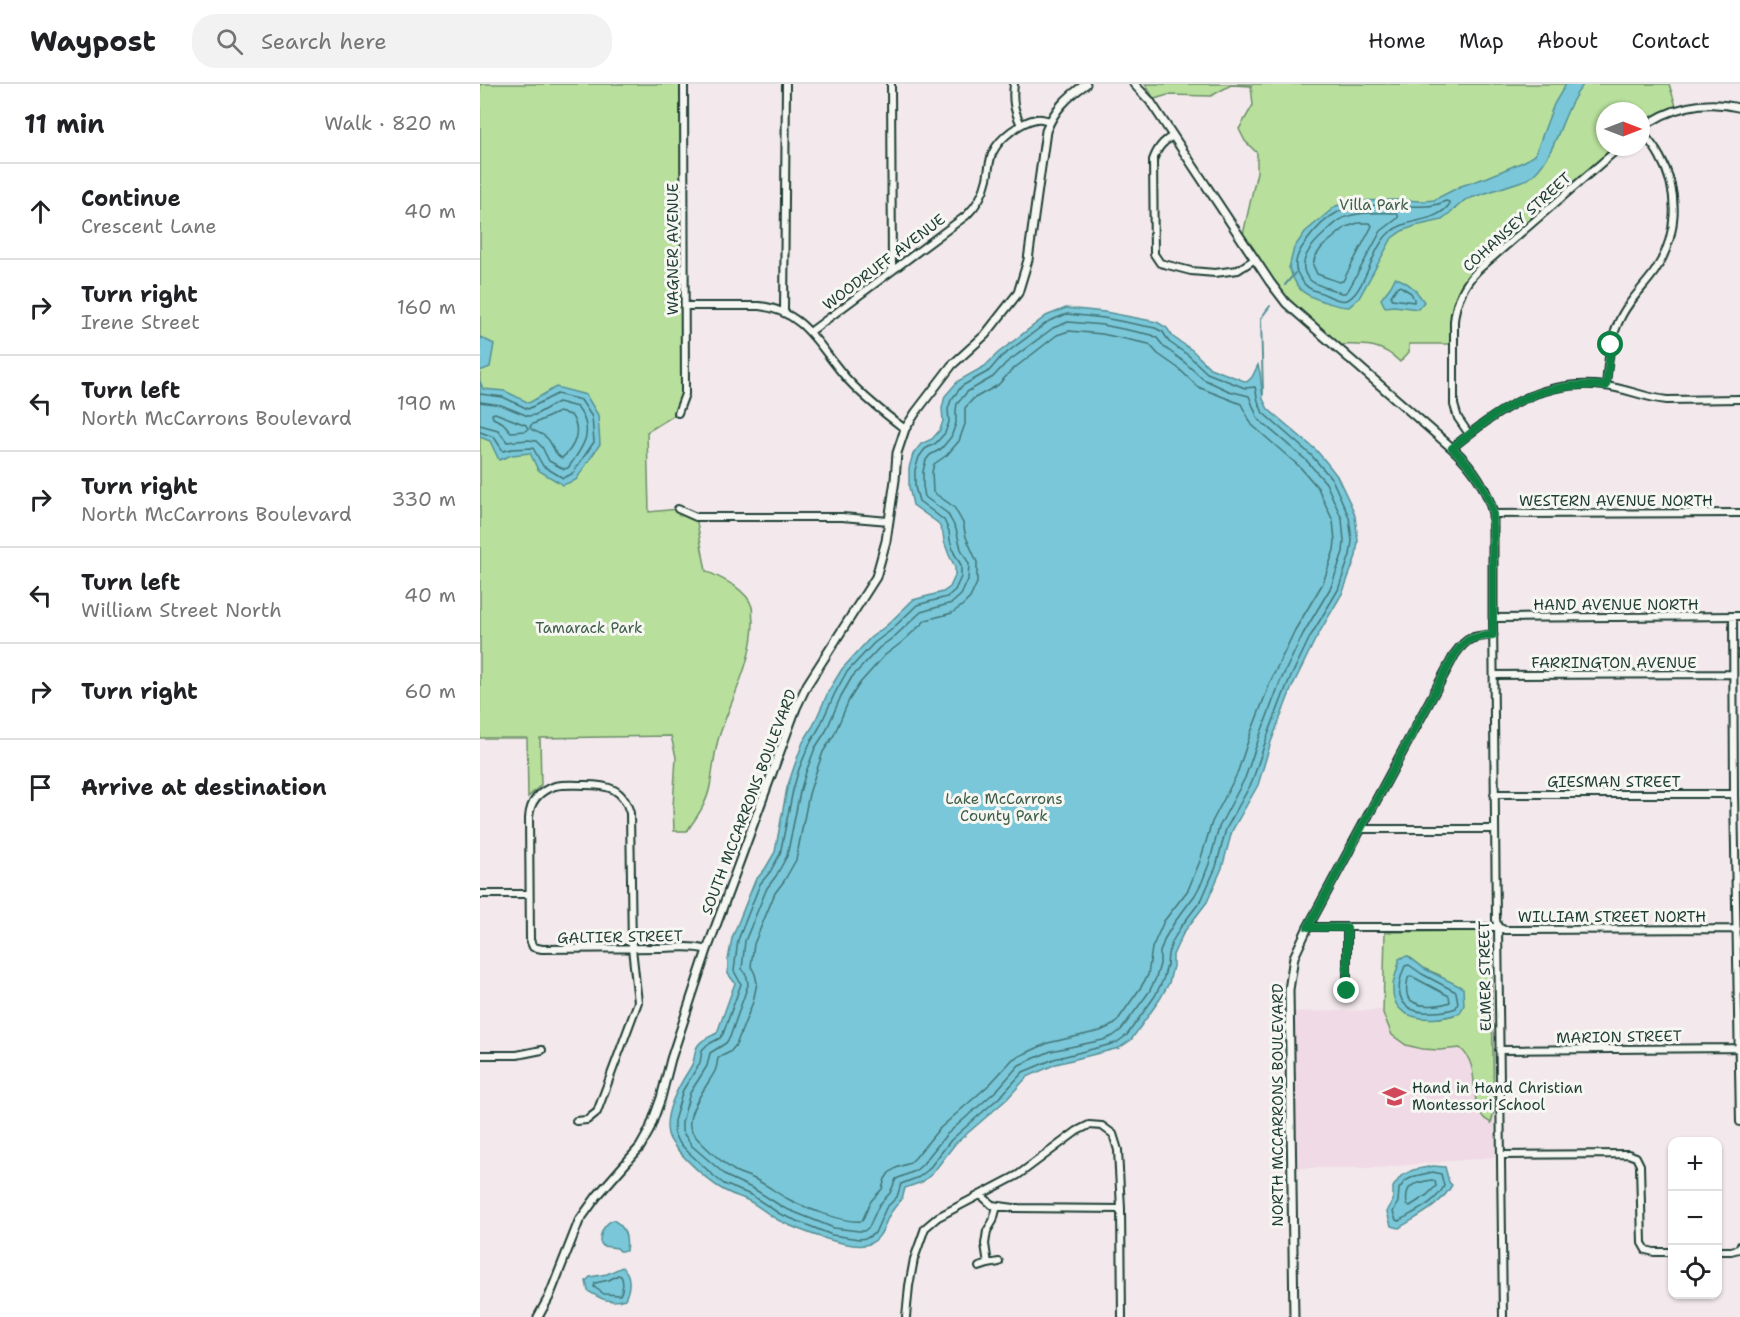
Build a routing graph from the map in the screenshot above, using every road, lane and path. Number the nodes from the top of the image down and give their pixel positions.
1 (684, 84) edge
2 (786, 84) edge
3 (891, 84) edge
4 (1014, 84) edge
5 (1086, 84) edge
6 (1134, 84) edge
7 (1740, 108) edge
8 (1050, 121) junction
9 (1650, 124) edge
10 (1021, 125) junction
11 (1173, 136) junction
12 (1650, 142) edge
13 (1610, 156) edge
14 (1254, 259) junction
15 (892, 271) junction
16 (685, 306) junction
17 (784, 312) junction
18 (810, 332) junction
19 (1606, 386) junction
20 (1740, 399) edge
21 (678, 413) dead end
22 (905, 429) junction
23 (1469, 434) junction
24 (1452, 448) junction
25 (678, 509) dead end
26 (1740, 513) edge
27 (1493, 514) junction
28 (888, 521) junction
29 (1737, 616) edge
30 (1493, 618) junction
31 (1493, 635) junction
32 (1733, 674) junction
33 (1494, 675) junction
34 (1494, 794) junction
35 (1734, 794) junction
36 (1361, 829) junction
37 (1494, 829) junction
38 (480, 894) edge
39 (530, 894) junction
40 (1308, 927) junction
41 (1498, 927) junction
42 (1347, 928) junction
43 (1737, 928) junction
44 (632, 948) junction
45 (707, 950) junction
46 (1739, 979) edge
47 (1347, 991) dead end
48 (1739, 1048) edge
49 (542, 1050) dead end
50 (1499, 1050) junction
51 (480, 1055) edge
52 (576, 1121) dead end
53 (1740, 1122) edge
54 (1501, 1155) junction
55 (981, 1195) junction
56 (997, 1206) junction
57 (1121, 1209) junction
58 (1740, 1247) edge
59 (1722, 1251) edge
60 (1668, 1252) edge
61 (999, 1262) dead end
62 (988, 1264) junction
63 (979, 1267) dead end
64 (538, 1317) edge
65 (906, 1317) edge
66 (1122, 1317) edge
67 (1294, 1317) edge
68 (1503, 1317) edge

1 - 16 street, WAGNER AVENUE
2 - 17 street
3 - 15 street
4 - 10 street
5 - 8 street, SOUTH MCCARRONS BOULEVARD
6 - 11 street
7 - 9 street
8 - 10 street
8 - 22 street, SOUTH MCCARRONS BOULEVARD
10 - 15 street, WOODRUFF AVENUE
11 - 14 street
11 - 14 street
12 - 19 street
13 - 23 street, COHANSEY STREET
14 - 24 street
15 - 18 street, WOODRUFF AVENUE
16 - 17 street
16 - 21 street, WAGNER AVENUE
17 - 18 street
18 - 22 street
19 - 20 street
19 - 23 street
22 - 28 street, SOUTH MCCARRONS BOULEVARD
23 - 24 street
24 - 27 street
25 - 28 street
26 - 27 street, WESTERN AVENUE NORTH
27 - 30 street
28 - 45 street, SOUTH MCCARRONS BOULEVARD
29 - 30 street, HAND AVENUE NORTH
29 - 32 street
30 - 31 street, ELMER STREET
31 - 33 street, ELMER STREET
31 - 36 street, NORTH MCCARRONS BOULEVARD
32 - 33 street, FARRINGTON AVENUE
32 - 35 street
33 - 34 street, ELMER STREET
34 - 35 street, GIESMAN STREET
34 - 37 street, ELMER STREET
35 - 43 street
36 - 37 street
36 - 40 street, NORTH MCCARRONS BOULEVARD
37 - 41 street, ELMER STREET
38 - 39 street
39 - 44 street, GALTIER STREET
39 - 44 street
40 - 42 street, WILLIAM STREET NORTH
40 - 67 street, NORTH MCCARRONS BOULEVARD
41 - 42 street, WILLIAM STREET NORTH
41 - 43 street, WILLIAM STREET NORTH
41 - 50 street, ELMER STREET
42 - 47 street
43 - 46 street
44 - 45 street, GALTIER STREET
44 - 52 street
45 - 64 street, SOUTH MCCARRONS BOULEVARD
46 - 48 street
48 - 50 street, MARION STREET
48 - 53 street
49 - 51 street
50 - 54 street, ELMER STREET
54 - 60 street
54 - 68 street, ELMER STREET
55 - 56 street
55 - 57 street
55 - 65 street
56 - 57 street
56 - 62 street
57 - 66 street
58 - 59 street
61 - 62 street
62 - 63 street

